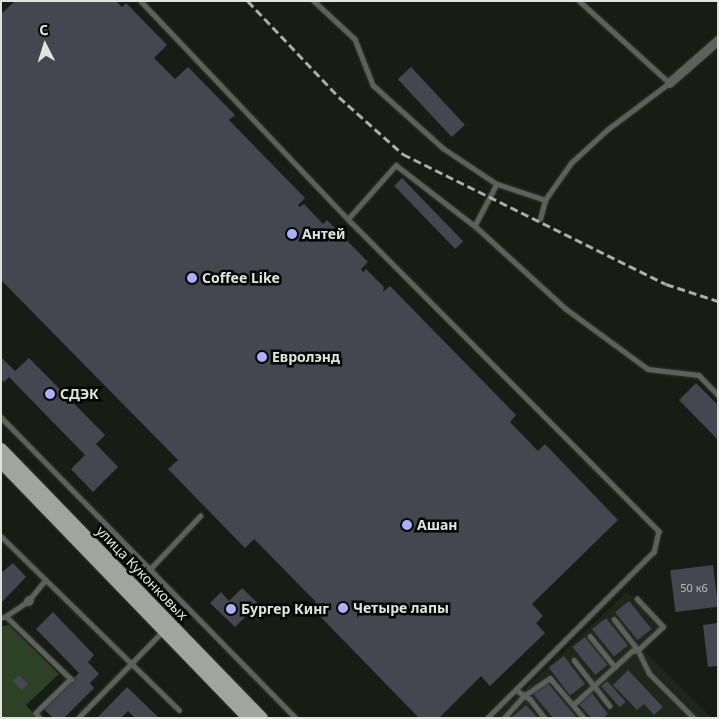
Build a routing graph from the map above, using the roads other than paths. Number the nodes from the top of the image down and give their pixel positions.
1 (141, 1) edge
2 (579, 1) edge
3 (317, 3) edge
4 (718, 40) edge
5 (669, 83) junction
6 (497, 184) junction
7 (545, 200) junction
8 (348, 219) junction
9 (540, 219) dead end
10 (475, 226) junction
11 (718, 395) edge
12 (1, 417) edge
13 (1, 448) edge
14 (1, 462) edge
15 (200, 516) dead end
16 (1, 536) edge
17 (150, 569) junction
18 (45, 580) junction
19 (637, 599) dead end
20 (3, 617) edge
21 (614, 619) dead end
22 (164, 630) junction
23 (590, 636) dead end
24 (638, 650) junction
25 (574, 660) dead end
26 (131, 664) junction
27 (615, 667) junction
28 (594, 686) junction
29 (516, 690) junction
30 (525, 696) junction
31 (573, 705) junction
32 (610, 706) dead end
33 (179, 710) dead end
34 (236, 712) edge
35 (40, 718) edge
36 (78, 718) edge
37 (248, 718) edge
38 (262, 718) edge
39 (296, 718) edge
40 (488, 718) edge
41 (504, 718) edge
42 (545, 718) edge
43 (584, 718) edge
44 (694, 718) edge

1 - 8 lane
2 - 5 lane
3 - 6 lane
4 - 5 street
5 - 7 lane
6 - 7 lane
6 - 10 lane
7 - 9 lane
8 - 10 lane
8 - 29 lane
10 - 11 lane
12 - 17 lane
13 - 38 main road, улица Куконковых
14 - 22 main road, улица Куконковых
15 - 17 lane
16 - 18 lane
17 - 39 lane
18 - 20 lane
18 - 26 lane
19 - 24 lane
20 - 35 lane
21 - 24 lane
22 - 26 lane
22 - 34 main road, улица Куконковых
23 - 27 lane
24 - 27 lane
24 - 44 lane
25 - 28 lane
26 - 33 lane
26 - 36 lane
27 - 28 lane
28 - 31 lane
28 - 32 lane
29 - 30 lane
29 - 40 lane
30 - 31 lane
30 - 41 lane
30 - 42 lane
31 - 43 lane
34 - 37 main road, улица Куконковых

